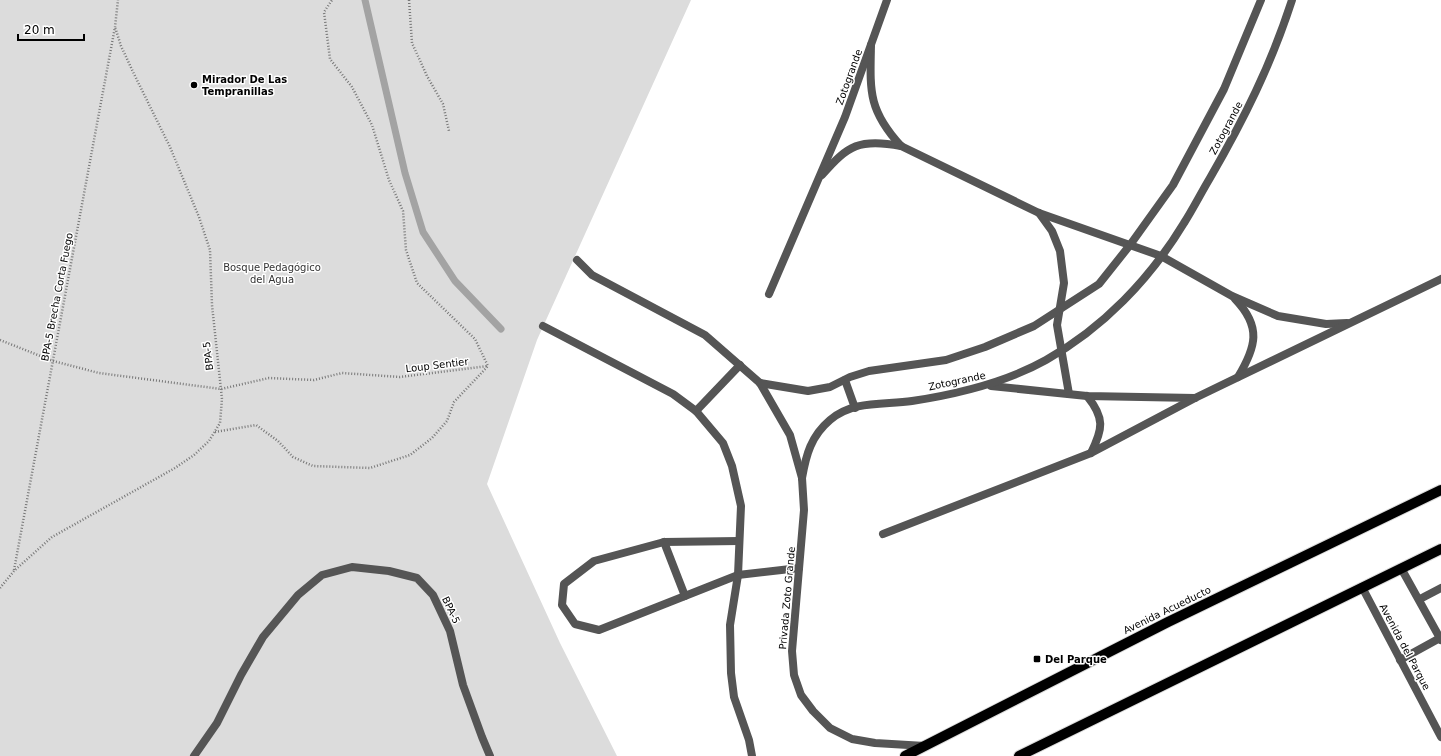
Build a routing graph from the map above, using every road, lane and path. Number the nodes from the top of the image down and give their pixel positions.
1 (118, 0) edge
2 (332, 0) edge
3 (409, 0) edge
4 (887, 0) edge
5 (1261, 0) edge
6 (1292, 0) edge
7 (115, 26) junction
8 (871, 45) junction
9 (449, 131) dead end
10 (900, 146) junction
11 (817, 182) junction
12 (1040, 213) junction
13 (1130, 245) junction
14 (1161, 256) junction
15 (576, 260) dead end
16 (1441, 279) edge
17 (769, 294) dead end
18 (1232, 296) junction
19 (1059, 310) junction
20 (1352, 322) junction
21 (543, 326) dead end
22 (0, 340) edge
23 (1062, 350) junction
24 (53, 360) junction
25 (740, 365) junction
26 (488, 366) junction
27 (1238, 377) junction
28 (845, 380) junction
29 (760, 383) junction
30 (989, 385) junction
31 (222, 389) junction
32 (1069, 394) junction
33 (1087, 396) junction
34 (1195, 398) junction
35 (855, 408) junction
36 (696, 412) junction
37 (215, 432) junction
38 (1091, 453) junction
39 (802, 478) junction
40 (1441, 490) edge
41 (883, 534) dead end
42 (739, 541) junction
43 (664, 542) junction
44 (1441, 549) edge
45 (800, 568) junction
46 (1401, 568) junction
47 (14, 572) junction
48 (738, 575) junction
49 (1362, 587) junction
50 (0, 588) edge
51 (1441, 588) edge
52 (685, 596) junction
53 (1420, 599) junction
54 (1441, 639) edge
55 (1400, 660) junction
56 (1441, 737) edge
57 (925, 746) junction
58 (194, 756) edge
59 (490, 756) edge
60 (752, 756) edge
61 (905, 756) edge
62 (1019, 756) edge

1 - 7 path, BPA-5 Brecha Corta Fuego
2 - 26 path
3 - 9 path
4 - 8 street, Zotogrande
5 - 13 street, Zotogrande
6 - 14 street, Zotogrande
7 - 24 path, BPA-5 Brecha Corta Fuego
7 - 31 path, BPA-5
8 - 10 street, Zotogrande
8 - 11 street, Zotogrande
10 - 11 street, Zotogrande
10 - 12 street, Zotogrande
11 - 17 street, Zotogrande
12 - 13 street, Zotogrande
12 - 19 street
13 - 14 street, Zotogrande
13 - 19 street, Zotogrande
14 - 18 street, Zotogrande
14 - 23 street, Zotogrande
15 - 25 street
16 - 20 street, Zotogrande
18 - 20 street, Zotogrande
18 - 27 street, Zotogrande
19 - 23 street
19 - 28 street, Zotogrande
20 - 27 street, Zotogrande
21 - 36 street
22 - 24 path
23 - 30 street, Zotogrande
23 - 32 street
24 - 31 path
24 - 47 path, BPA-5 Brecha Corta Fuego
25 - 29 street
25 - 36 street
26 - 31 path, Loup Sentier
26 - 37 path
27 - 34 street, Zotogrande
28 - 29 street, Zotogrande
28 - 35 street
29 - 39 street
30 - 32 street
30 - 35 street, Zotogrande
31 - 37 path, BPA-5
32 - 33 street
33 - 34 street
33 - 38 street
34 - 38 street, Zotogrande
35 - 39 street, Zotogrande
36 - 42 street
37 - 47 path, BPA-5
38 - 41 street, Zotogrande
39 - 45 street, Privada Zoto Grande
40 - 57 main road, Avenida Acueducto
42 - 43 street
42 - 48 street
43 - 52 street
43 - 52 street
44 - 46 main road
45 - 48 street
45 - 57 street, Privada Zoto Grande
46 - 49 main road
46 - 53 street
47 - 50 path, BPA-5
48 - 52 street
48 - 60 street
49 - 55 street, Avenida del Parque
49 - 62 main road
51 - 53 street
53 - 54 street
54 - 55 street
55 - 56 street, Avenida del Parque
57 - 61 main road, Avenida Acueducto
58 - 59 street, BPA-5

